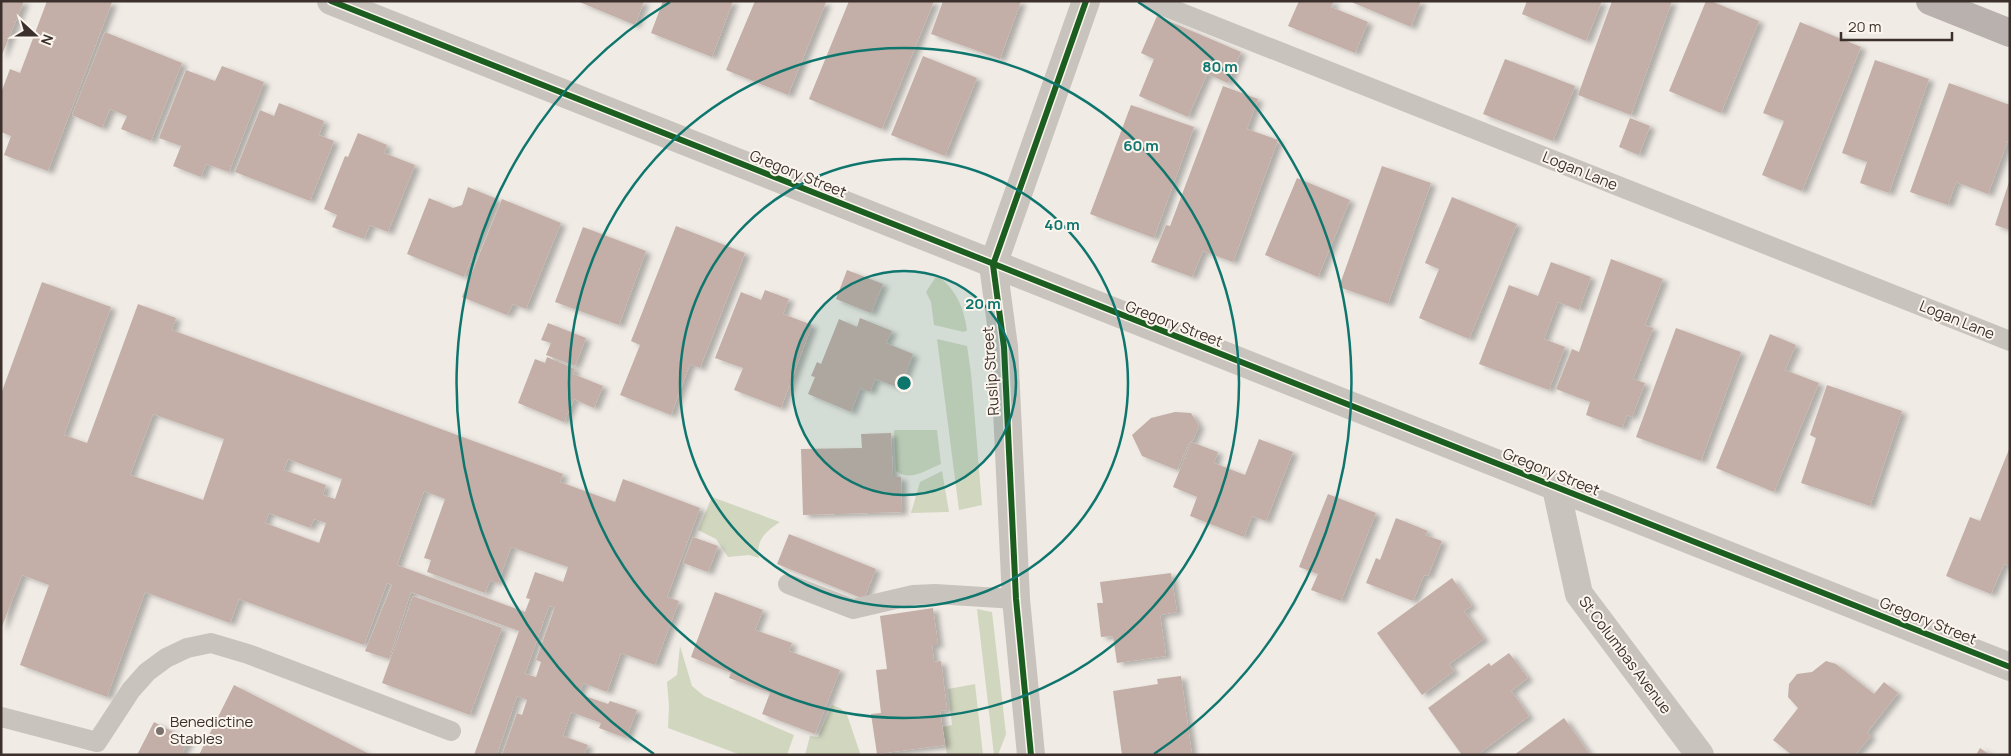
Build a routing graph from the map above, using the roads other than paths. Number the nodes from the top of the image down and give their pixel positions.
1 (331, 1) edge
2 (1086, 1) edge
3 (1151, 1) edge
4 (1930, 1) edge
5 (2010, 33) edge
6 (993, 265) junction
7 (2010, 341) edge
8 (1556, 488) junction
9 (788, 584) dead end
10 (1016, 599) junction
11 (2010, 667) edge
12 (1, 717) edge
13 (451, 731) dead end
14 (1032, 755) edge
15 (1700, 755) edge

1 - 6 street, Gregory Street
2 - 6 street, Ruslip Street
3 - 7 lane, Logan Lane
4 - 5 main road
6 - 8 street, Gregory Street
6 - 10 street, Ruslip Street
8 - 11 street, Gregory Street
8 - 15 street, St Columbas Avenue
9 - 10 lane
10 - 14 street, Ruslip Street
12 - 13 lane

